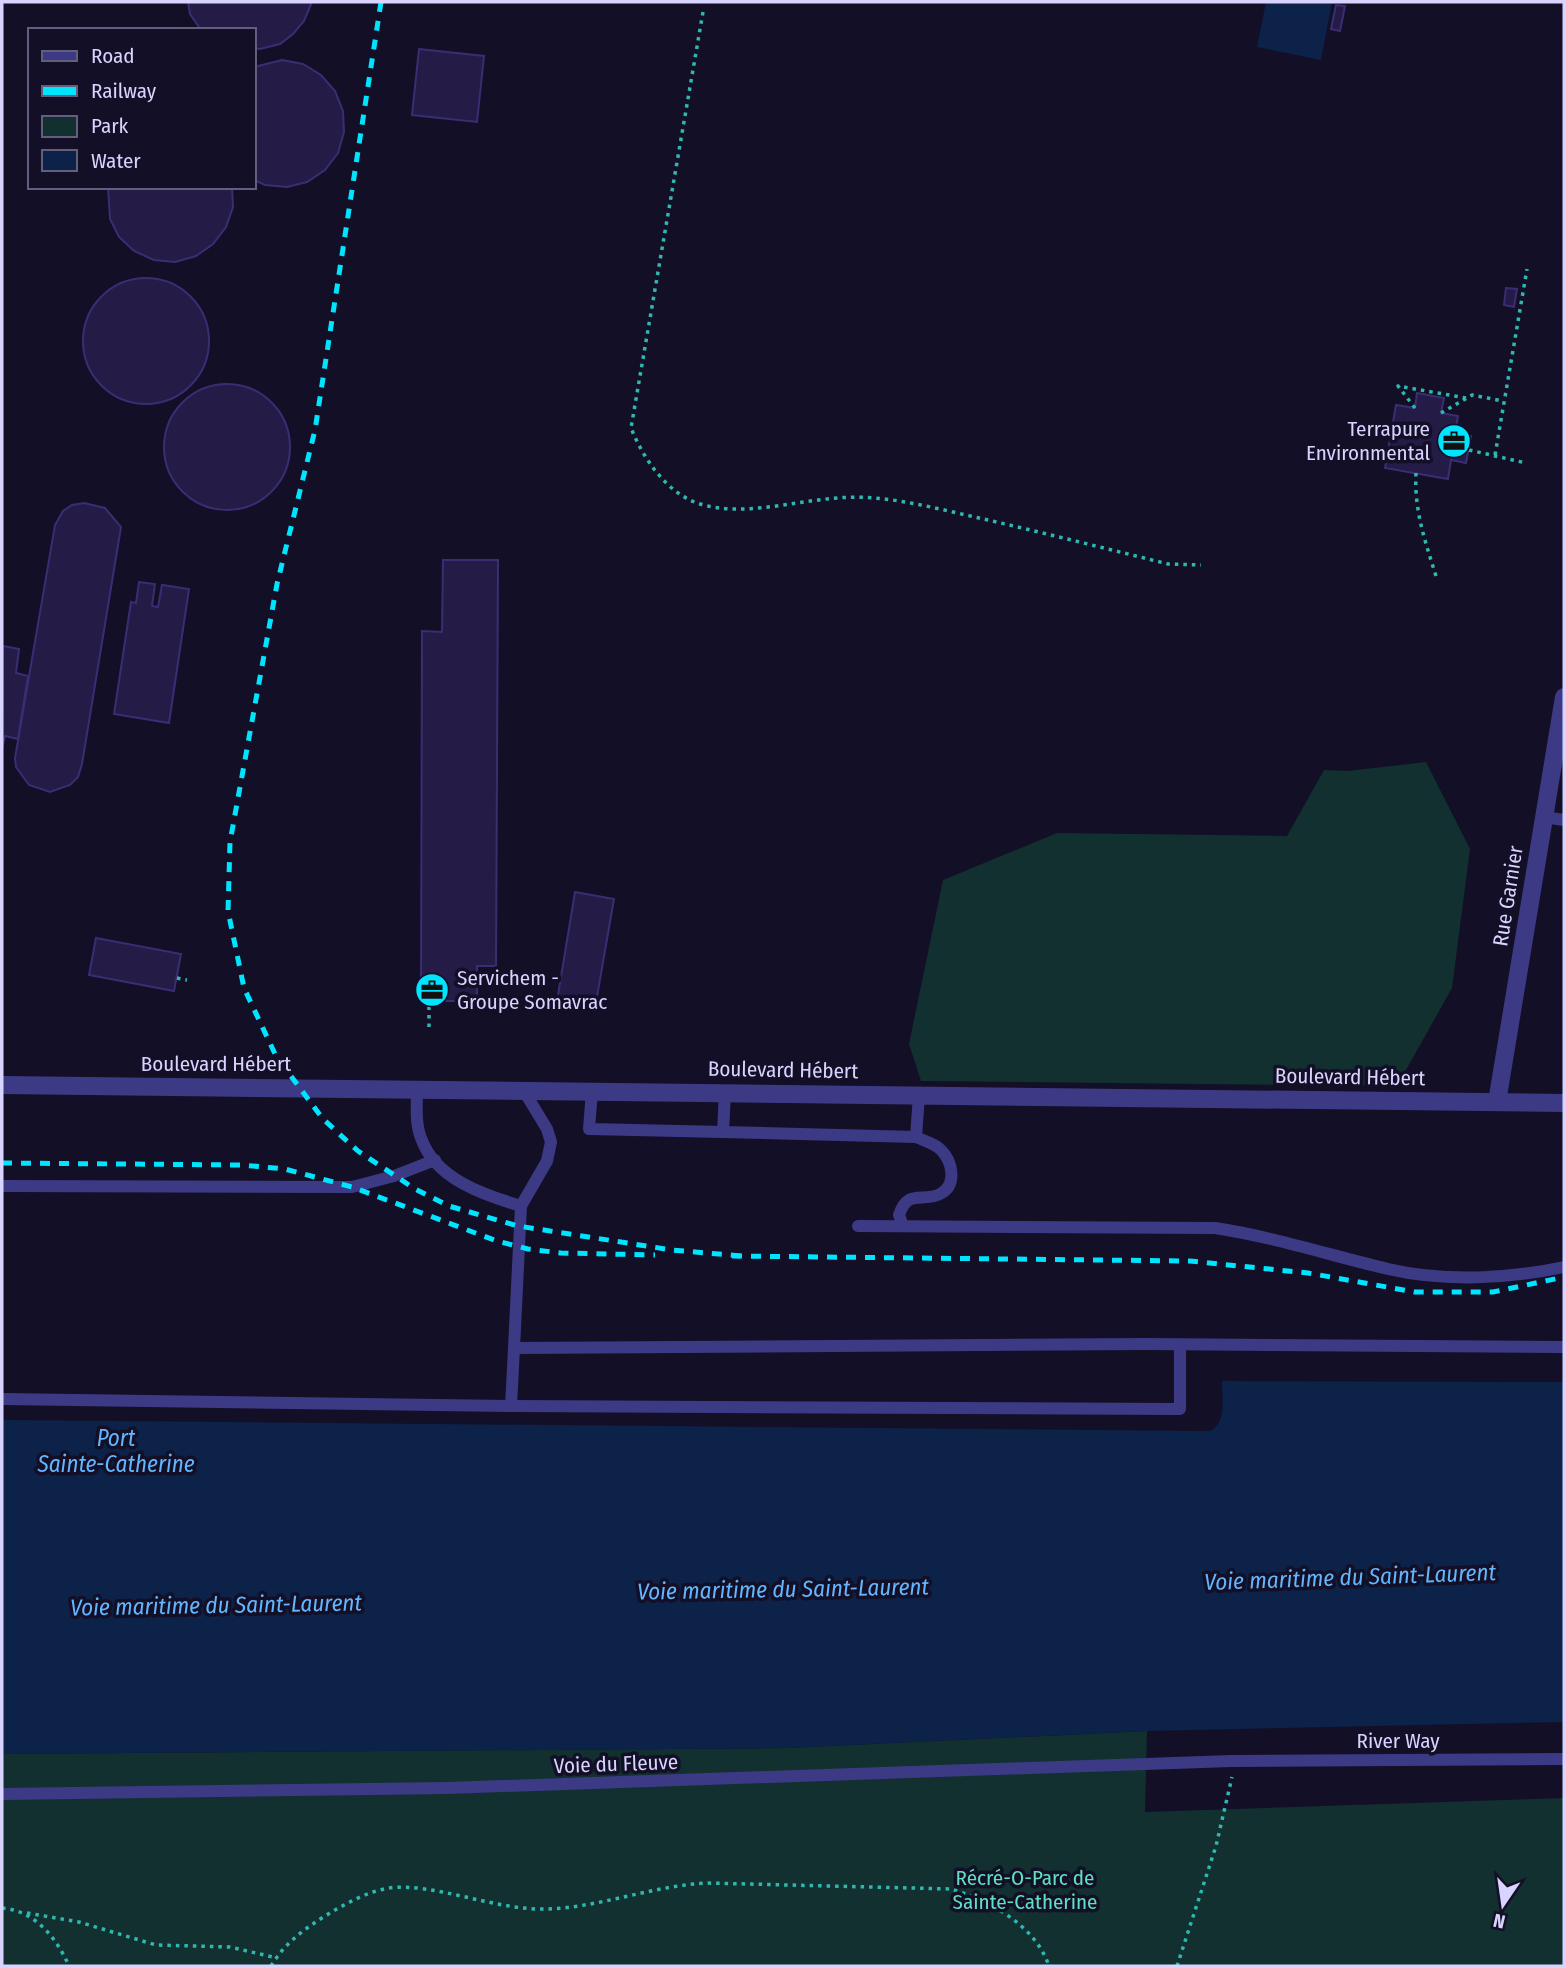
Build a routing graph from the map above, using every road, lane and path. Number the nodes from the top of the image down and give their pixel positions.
1 (703, 12) dead end
2 (1527, 269) dead end
3 (1466, 398) junction
4 (1504, 401) junction
5 (1415, 408) dead end
6 (1441, 413) dead end
7 (1469, 450) dead end
8 (1495, 455) junction
9 (1526, 463) dead end
10 (1416, 473) dead end
11 (1201, 565) dead end
12 (1436, 576) dead end
13 (1564, 697) edge
14 (1544, 817) junction
15 (1564, 820) edge
16 (177, 978) dead end
17 (187, 980) dead end
18 (429, 1002) dead end
19 (585, 1006) dead end
20 (606, 1008) dead end
21 (429, 1027) dead end
22 (2, 1085) edge
23 (418, 1089) junction
24 (524, 1091) junction
25 (592, 1091) junction
26 (725, 1093) junction
27 (919, 1095) junction
28 (1497, 1102) junction
29 (1564, 1103) edge
30 (723, 1132) junction
31 (916, 1138) junction
32 (435, 1160) junction
33 (2, 1186) edge
34 (521, 1206) junction
35 (858, 1226) dead end
36 (904, 1226) junction
37 (1564, 1267) edge
38 (1180, 1345) junction
39 (514, 1348) junction
40 (1564, 1348) edge
41 (2, 1398) edge
42 (511, 1406) junction
43 (1564, 1759) edge
44 (1231, 1762) junction
45 (2, 1794) edge
46 (2, 1908) edge
47 (27, 1913) junction
48 (277, 1958) junction
49 (69, 1966) edge
50 (271, 1966) edge
51 (1049, 1966) edge
52 (1177, 1966) edge

1 - 11 path
2 - 4 path
3 - 4 path
3 - 5 path
3 - 6 path
4 - 8 path
7 - 8 path
8 - 9 path
10 - 12 path
13 - 14 street, Rue Garnier
14 - 15 lane
14 - 28 street, Rue Garnier
16 - 17 path
18 - 21 path
19 - 20 path
22 - 23 street, Boulevard Hébert
23 - 24 street, Boulevard Hébert
23 - 32 lane
24 - 25 street, Boulevard Hébert
24 - 34 lane
25 - 26 street, Boulevard Hébert
25 - 30 lane
26 - 27 street, Boulevard Hébert
26 - 30 lane
27 - 28 street, Boulevard Hébert
27 - 31 lane
28 - 29 street, Boulevard Hébert
30 - 31 lane
31 - 36 lane
32 - 33 lane
32 - 34 lane
34 - 39 lane
35 - 36 lane
36 - 37 lane
38 - 39 lane
38 - 40 lane
38 - 42 lane
39 - 42 lane
41 - 42 lane
43 - 44 lane, River Way
44 - 45 lane, Voie du Fleuve
44 - 52 path
46 - 47 path
47 - 48 path
47 - 49 path
48 - 50 path
48 - 51 path

